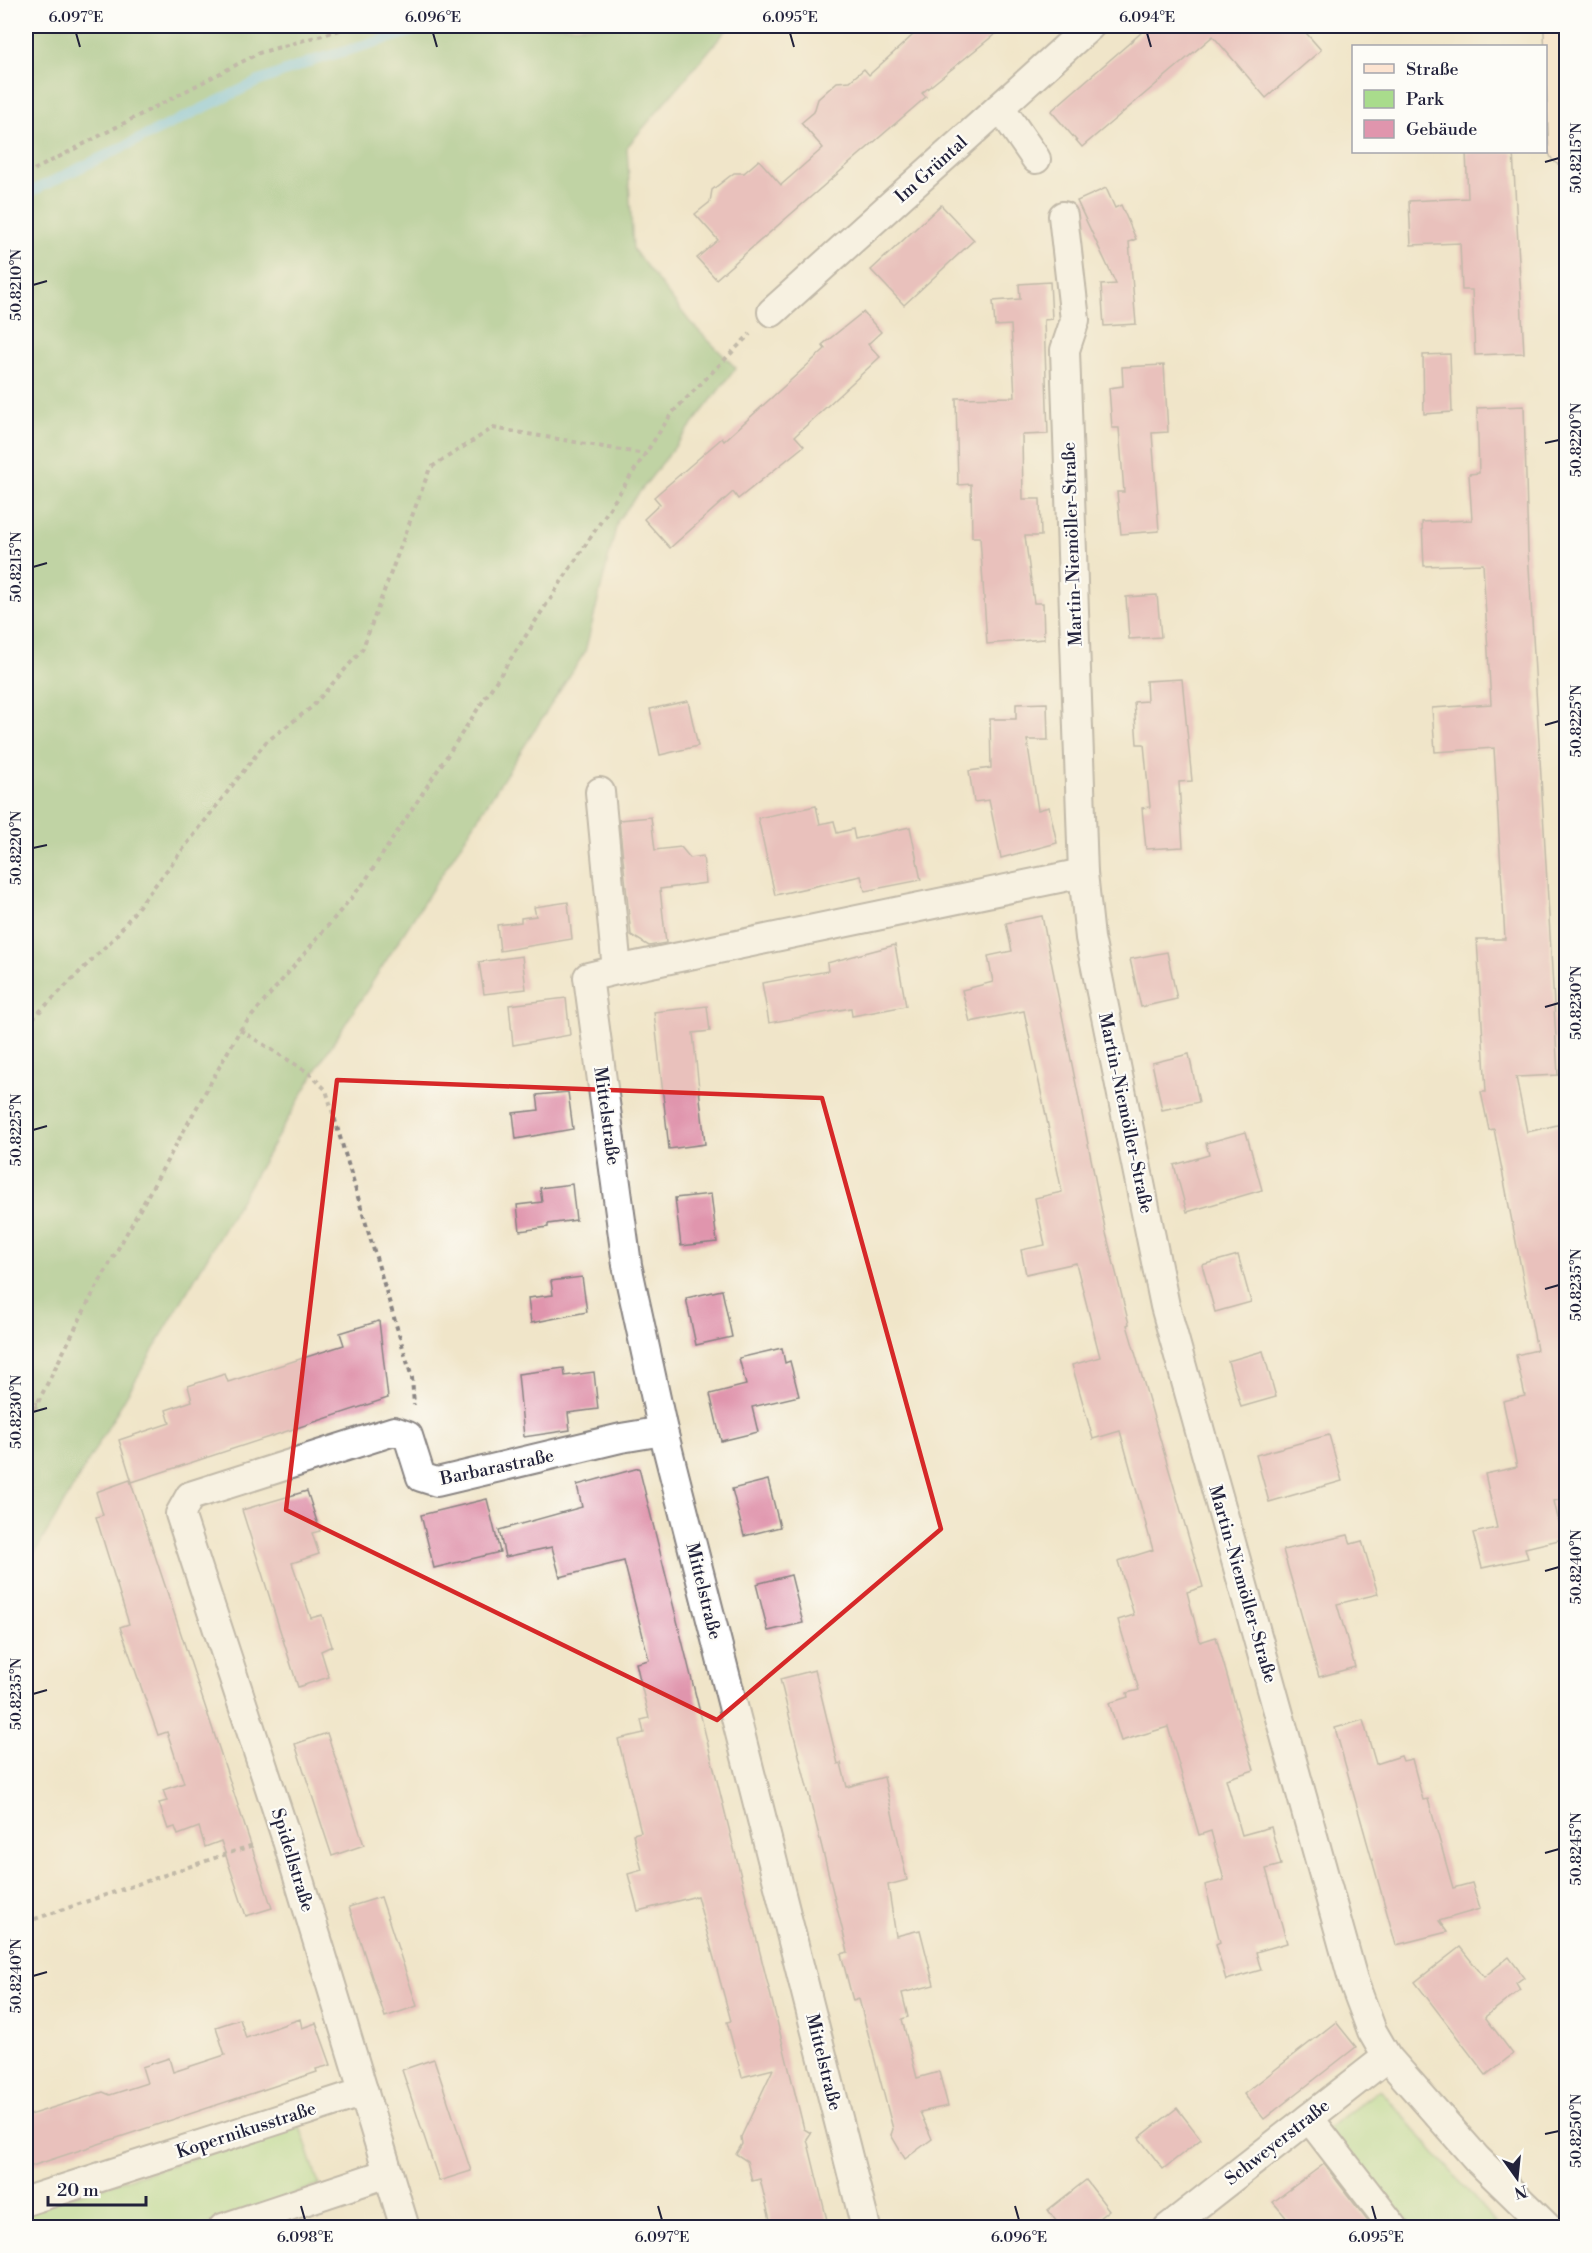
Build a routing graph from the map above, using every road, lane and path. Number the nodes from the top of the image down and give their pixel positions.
1 (354, 26) edge
2 (1090, 26) edge
3 (1561, 26) edge
4 (1000, 107) junction
5 (1566, 149) edge
6 (1036, 159) dead end
7 (26, 174) edge
8 (1063, 216) dead end
9 (772, 312) joint
10 (645, 454) junction
11 (600, 792) dead end
12 (1083, 873) junction
13 (618, 970) junction
14 (26, 1025) edge
15 (240, 1030) junction
16 (26, 1403) edge
17 (36, 1404) junction
18 (26, 1426) edge
19 (394, 1431) junction
20 (663, 1431) junction
21 (285, 1834) junction
22 (26, 1903) edge
23 (31, 1920) junction
24 (26, 1922) edge
25 (1387, 2057) junction
26 (364, 2092) junction
27 (1309, 2118) junction
28 (387, 2173) junction
29 (26, 2200) edge
30 (223, 2228) edge
31 (405, 2228) edge
32 (866, 2228) edge
33 (1168, 2228) edge
34 (1394, 2228) edge
35 (1548, 2228) edge

1 - 7 path
2 - 4 street, Im Grüntal
3 - 5 main road
4 - 6 street
4 - 9 street, Im Grüntal
8 - 12 street, Martin-Niemöller-Straße
9 - 10 path
10 - 14 path
10 - 15 path
11 - 13 street
12 - 13 street, Mittelstraße
12 - 25 street, Martin-Niemöller-Straße
13 - 20 street, Mittelstraße
15 - 17 path
15 - 19 path
16 - 17 path
17 - 18 path
19 - 20 street, Barbarastraße
19 - 21 street, Spidellstraße
20 - 32 street, Mittelstraße
21 - 23 path
21 - 26 street, Spidellstraße
22 - 23 path
23 - 24 path
25 - 27 street, Schweyerstraße
25 - 35 street, Martin-Niemöller-Straße
26 - 28 street, Spidellstraße
26 - 29 street, Kopernikusstraße
27 - 33 street, Schweyerstraße
27 - 34 street
28 - 30 street
28 - 31 street, Spidellstraße

